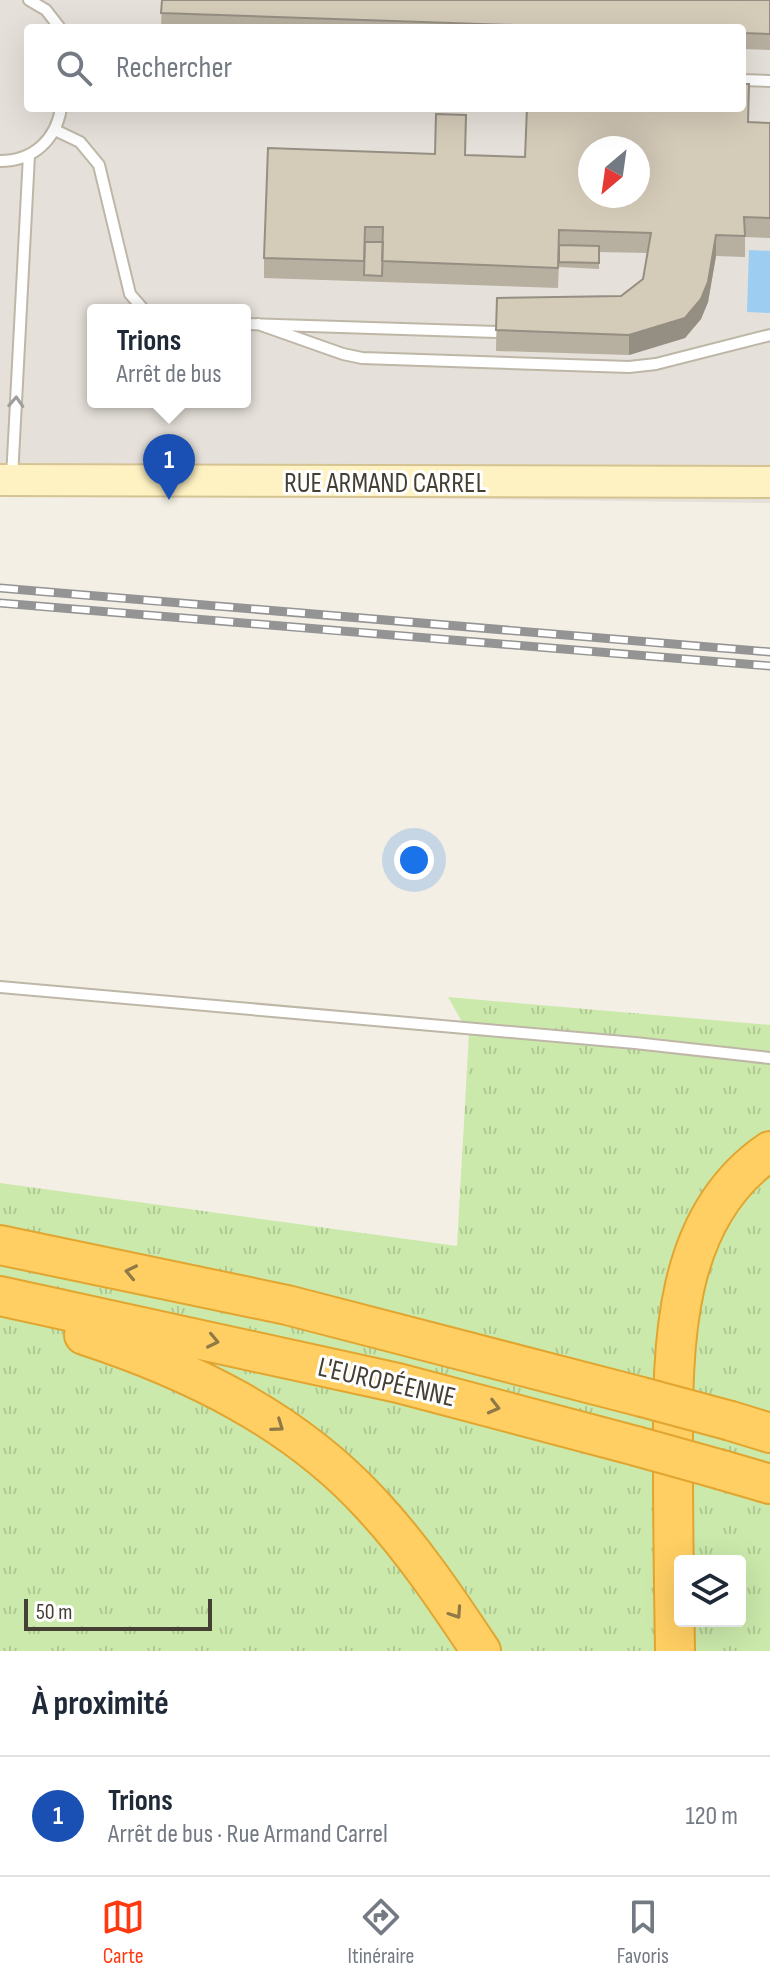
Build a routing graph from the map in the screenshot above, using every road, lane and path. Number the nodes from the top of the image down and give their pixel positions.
1 (29, 0) edge
2 (51, 0) edge
3 (50, 15) junction
4 (57, 24) edge
5 (746, 80) edge
6 (770, 81) edge
7 (60, 112) edge
8 (55, 130) junction
9 (29, 155) junction
10 (0, 161) edge
11 (139, 304) edge
12 (251, 324) edge
13 (258, 324) junction
14 (497, 332) edge
15 (770, 335) edge
16 (6, 480) edge
17 (770, 482) edge
18 (0, 987) edge
19 (770, 1058) edge
20 (770, 1151) edge
21 (770, 1181) edge
22 (0, 1245) edge
23 (0, 1296) edge
24 (0, 1313) edge
25 (731, 1411) junction
26 (770, 1411) edge
27 (770, 1433) edge
28 (770, 1484) edge
29 (697, 1555) edge
30 (698, 1627) edge
31 (481, 1651) edge
32 (675, 1651) edge
33 (698, 1651) edge

1 - 3 lane
2 - 3 lane
3 - 4 lane
5 - 6 lane
7 - 8 lane
8 - 9 lane
8 - 11 lane
9 - 10 lane
16 -> 9 lane
12 - 13 lane
13 - 14 lane
13 - 15 lane
16 - 17 street, RUE ARMAND CARREL
18 - 19 lane
20 - 32 highway
21 - 29 highway
25 -> 22 highway, L'EUROPÉENNE, bridge
23 -> 28 highway, L'EUROPÉENNE, bridge
24 -> 31 highway
25 - 26 highway
25 - 27 highway, L'EUROPÉENNE
30 - 33 highway

